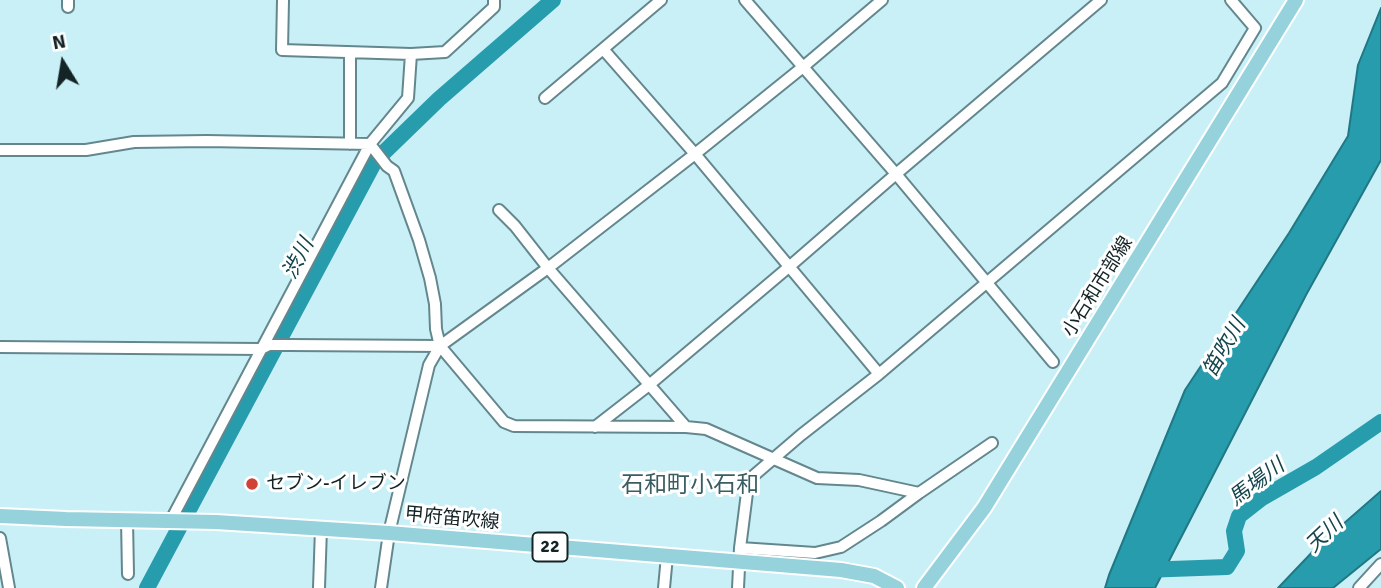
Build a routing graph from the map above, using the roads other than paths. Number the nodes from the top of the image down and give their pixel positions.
1 (283, 0) edge
2 (494, 0) edge
3 (661, 0) edge
4 (745, 0) edge
5 (881, 0) edge
6 (1101, 0) edge
7 (1231, 0) edge
8 (1296, 0) edge
9 (603, 49) junction
10 (350, 53) junction
11 (411, 54) junction
12 (803, 66) junction
13 (545, 98) dead end
14 (350, 144) junction
15 (373, 148) junction
16 (0, 149) edge
17 (695, 154) junction
18 (896, 174) junction
19 (499, 210) dead end
20 (790, 266) junction
21 (548, 268) junction
22 (987, 283) junction
23 (440, 346) junction
24 (0, 347) edge
25 (265, 347) junction
26 (1054, 362) dead end
27 (879, 374) junction
28 (649, 385) junction
29 (596, 427) junction
30 (686, 427) junction
31 (992, 443) dead end
32 (774, 459) junction
33 (919, 493) junction
34 (0, 516) edge
35 (127, 520) junction
36 (173, 520) junction
37 (321, 528) junction
38 (389, 533) junction
39 (0, 538) edge
40 (740, 555) junction
41 (667, 556) junction
42 (1379, 567) edge
43 (128, 574) dead end
44 (9, 588) edge
45 (318, 588) edge
46 (381, 588) edge
47 (664, 588) edge
48 (738, 588) edge
49 (897, 588) edge
50 (923, 588) edge
51 (1359, 588) edge

1 - 10 street
2 - 11 street
3 - 9 street
4 - 12 street
5 - 12 street
6 - 18 street
7 - 22 street
8 - 50 main road, 小石和市部線
9 - 13 street
9 - 17 street
10 - 11 street
10 - 14 street
11 - 15 street
12 - 17 street
12 - 18 street
14 - 15 street
14 - 16 street
15 - 23 street
15 - 25 street
17 - 20 street
17 - 21 street
18 - 20 street
18 - 22 street
19 - 21 street
20 - 27 street
20 - 28 street
21 - 23 street
21 - 28 street
22 - 26 street
22 - 27 street
23 - 25 street
23 - 29 street
23 - 38 street
24 - 25 street
25 - 36 street
27 - 32 street
28 - 29 street
28 - 30 street
29 - 30 street
30 - 32 street
31 - 33 street
32 - 33 street
32 - 40 street
33 - 40 street
34 - 35 main road, 甲府笛吹線 / 22
35 - 36 main road, 甲府笛吹線 / 22
35 - 43 street
36 - 37 main road, 甲府笛吹線 / 22
37 - 38 main road, 甲府笛吹線 / 22
37 - 45 street
38 - 41 main road, 甲府笛吹線 / 22
38 - 46 street
39 - 44 street
40 - 41 main road, 甲府笛吹線 / 22
40 - 48 street
40 - 49 main road, 甲府笛吹線 / 22
41 - 47 street
42 - 51 street

